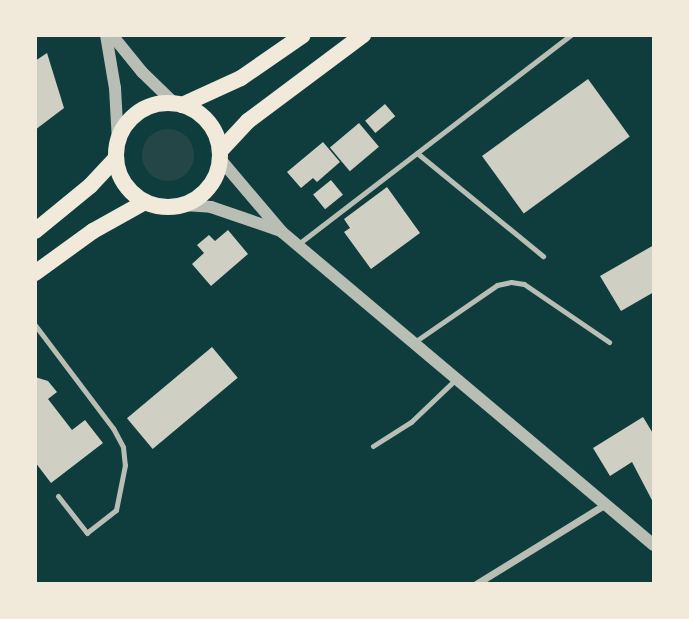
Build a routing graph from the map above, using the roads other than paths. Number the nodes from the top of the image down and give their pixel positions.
1 (106, 35) edge
2 (113, 35) edge
3 (303, 35) edge
4 (363, 35) edge
5 (571, 35) edge
6 (178, 104) junction
7 (117, 149) junction
8 (417, 153) junction
9 (220, 155) junction
10 (145, 202) junction
11 (184, 205) junction
12 (35, 231) edge
13 (282, 232) junction
14 (297, 245) junction
15 (543, 256) dead end
16 (35, 273) edge
17 (35, 325) edge
18 (609, 342) dead end
19 (413, 343) junction
20 (456, 379) junction
21 (373, 446) dead end
22 (58, 496) dead end
23 (604, 505) junction
24 (654, 545) edge
25 (476, 584) edge

1 - 7 street
2 - 6 street
3 - 6 main road
4 - 9 main road
5 - 8 lane
6 - 7 main road
6 - 9 main road
7 - 10 main road
7 - 12 main road
8 - 14 lane
8 - 15 lane
9 - 11 main road
9 - 13 street
10 - 11 main road
10 - 16 main road
11 - 13 street
13 - 14 street
14 - 19 street
17 - 22 lane
18 - 19 lane
19 - 20 street
20 - 21 lane
20 - 23 street
23 - 24 street
23 - 25 street

